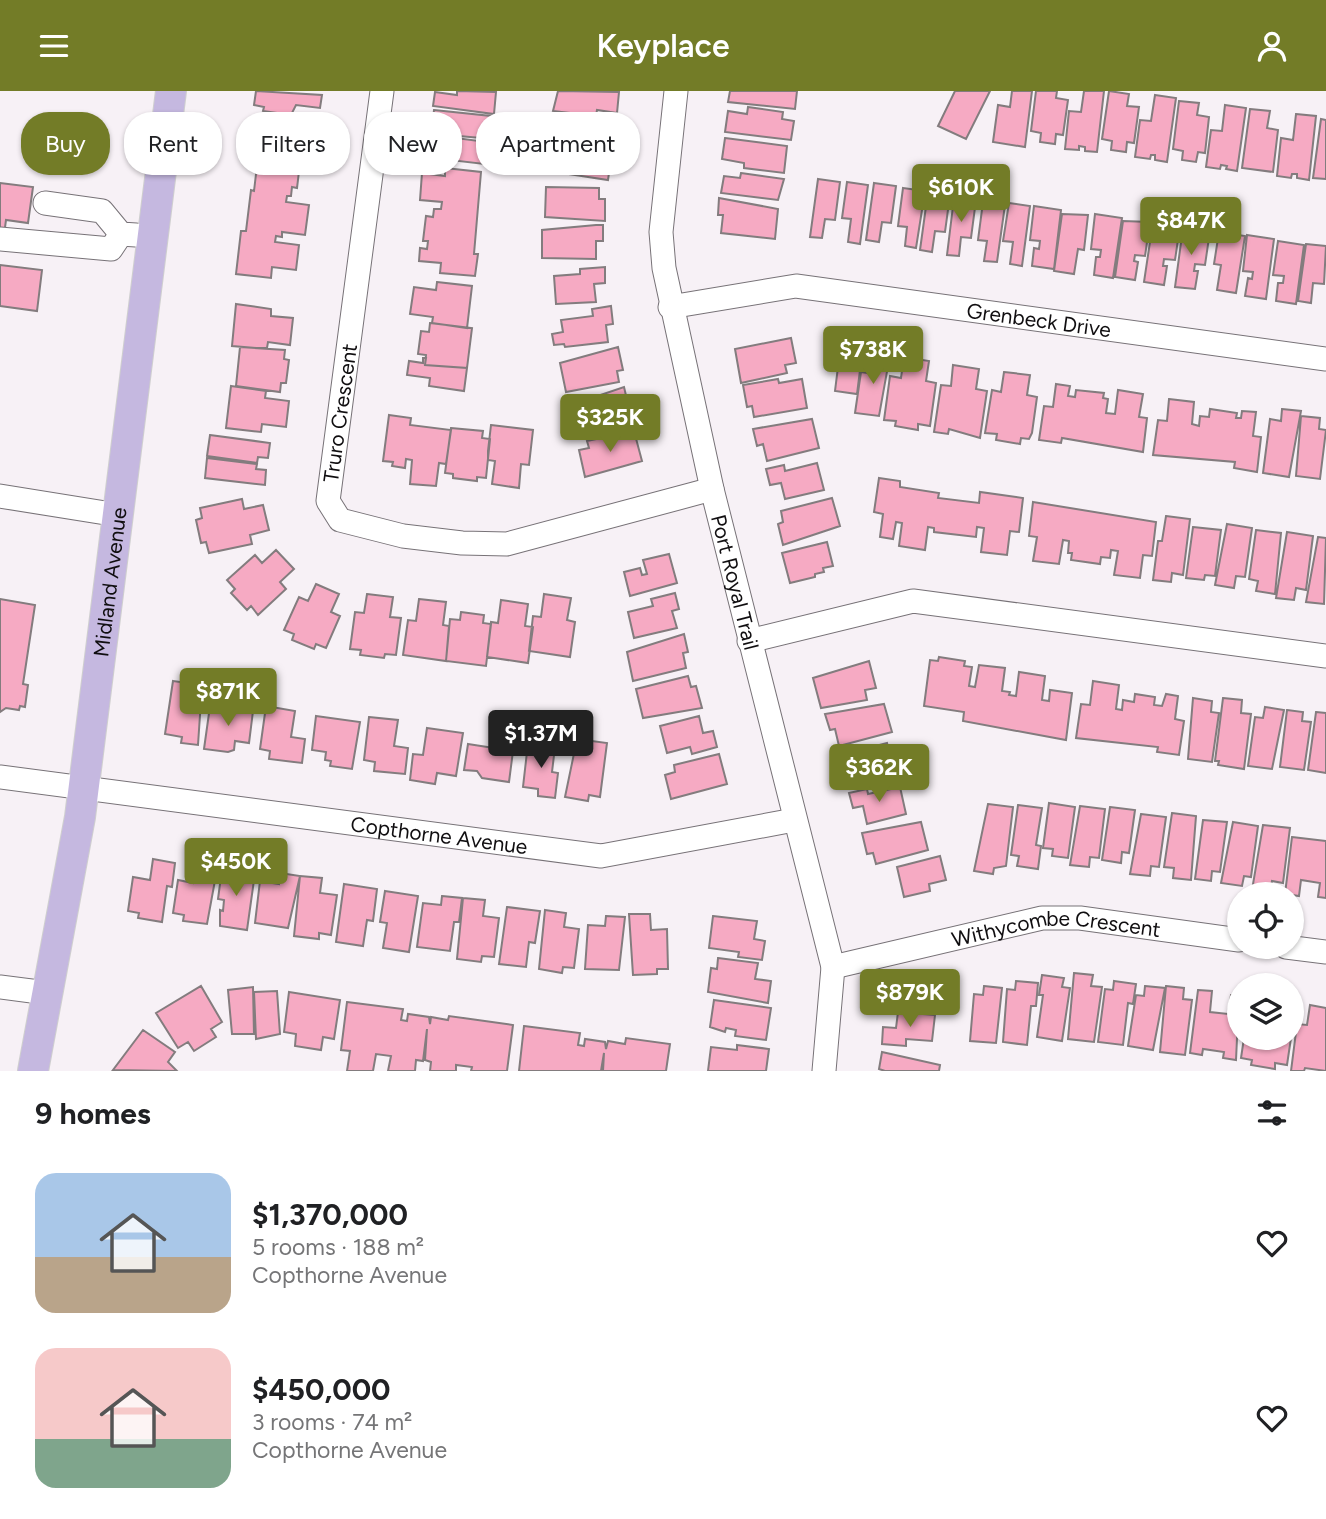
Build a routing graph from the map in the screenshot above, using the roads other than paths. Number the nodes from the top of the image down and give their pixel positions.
1 (171, 91) edge
2 (382, 91) edge
3 (676, 91) edge
4 (46, 204) dead end
5 (121, 234) junction
6 (153, 237) junction
7 (0, 239) edge
8 (670, 307) junction
9 (1326, 359) edge
10 (712, 489) junction
11 (0, 496) edge
12 (118, 515) junction
13 (749, 641) junction
14 (1326, 656) edge
15 (0, 777) edge
16 (84, 786) junction
17 (794, 820) junction
18 (1227, 938) edge
19 (1304, 949) edge
20 (1326, 952) edge
21 (833, 967) junction
22 (0, 987) edge
23 (47, 993) junction
24 (33, 1071) edge
25 (824, 1071) edge

1 - 6 main road, Midland Avenue
2 - 10 street, Truro Crescent
3 - 8 street, Port Royal Trail
4 - 5 street
5 - 6 street
5 - 7 street
6 - 12 main road, Midland Avenue
8 - 9 street, Grenbeck Drive
8 - 10 street, Port Royal Trail
10 - 13 street, Port Royal Trail
11 - 12 street
12 - 16 main road, Midland Avenue
13 - 14 street
13 - 17 street, Port Royal Trail
15 - 16 street, Copthorne Avenue
16 - 17 street, Copthorne Avenue
16 - 23 main road, Midland Avenue
17 - 21 street, Port Royal Trail
18 - 21 street, Withycombe Crescent
19 - 20 street
21 - 25 street, Port Royal Trail
22 - 23 street
23 - 24 main road, Midland Avenue

